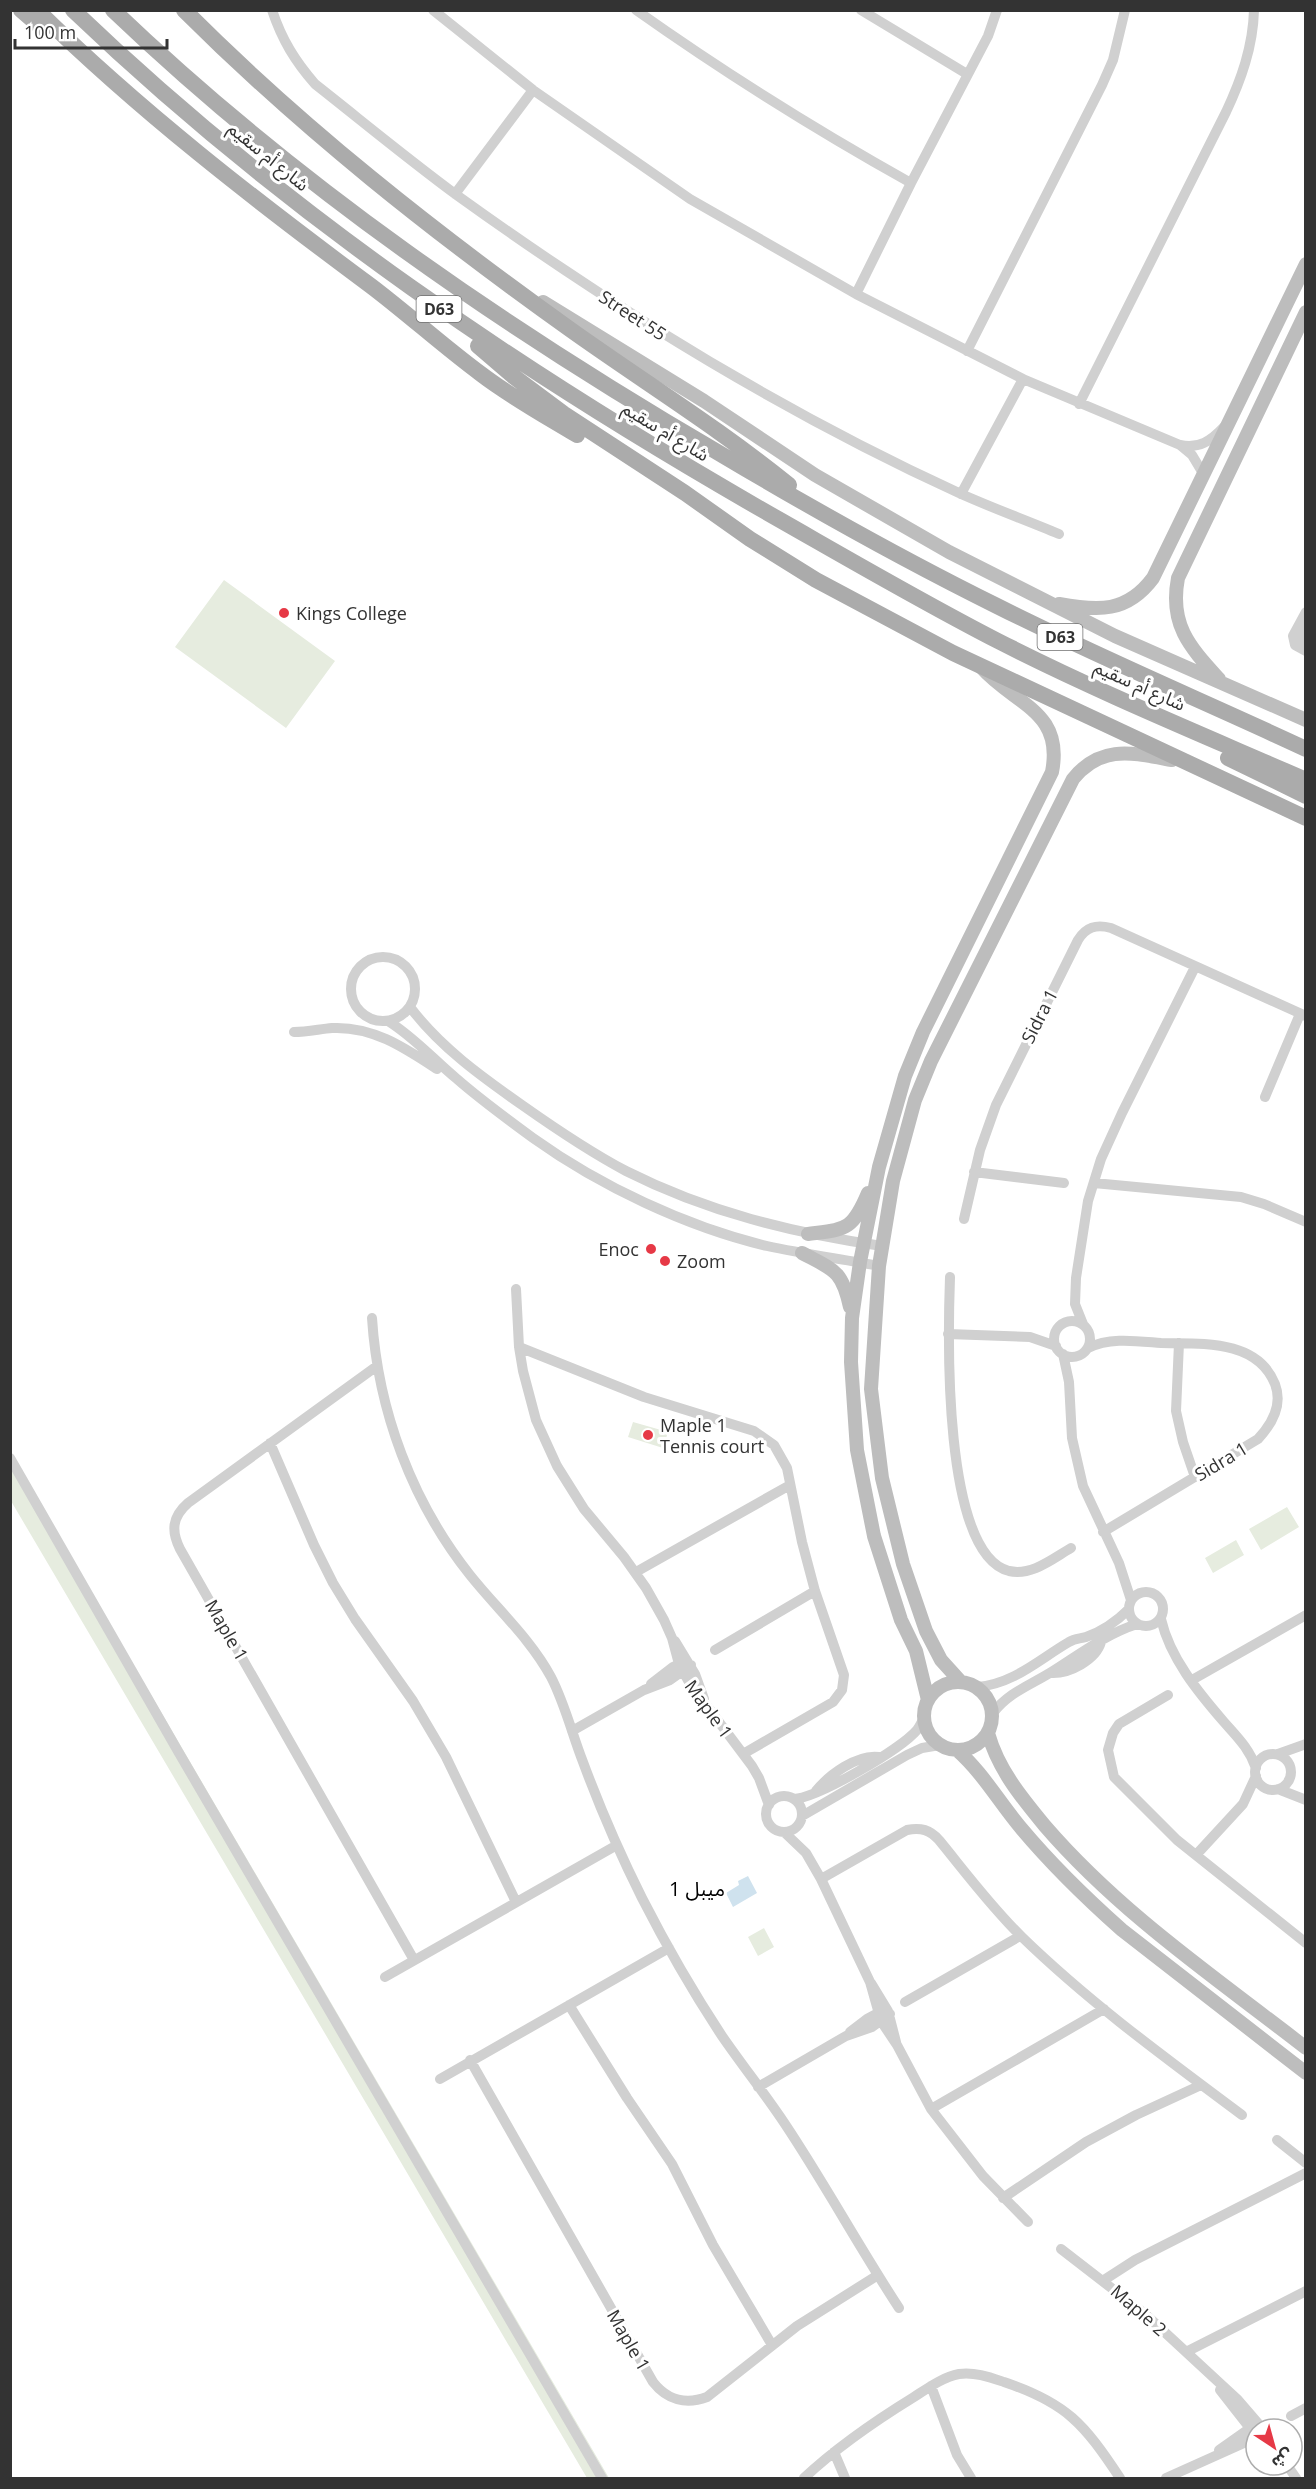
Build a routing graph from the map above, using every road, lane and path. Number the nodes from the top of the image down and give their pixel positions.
1 (21, 10) edge
2 (37, 10) edge
3 (73, 10) edge
4 (113, 10) edge
5 (171, 10) edge
6 (184, 10) edge
7 (272, 10) edge
8 (433, 10) edge
9 (636, 10) edge
10 (861, 10) edge
11 (997, 10) edge
12 (1125, 10) edge
13 (1254, 10) edge
14 (198, 25) junction
15 (83, 54) junction
16 (967, 74) junction
17 (533, 90) junction
18 (910, 183) junction
19 (455, 194) junction
20 (1305, 264) edge
21 (507, 284) junction
22 (856, 294) junction
23 (1305, 312) edge
24 (454, 319) junction
25 (967, 351) junction
26 (1023, 379) junction
27 (1079, 404) junction
28 (1232, 418) junction
29 (1180, 445) junction
30 (1204, 475) junction
31 (961, 494) junction
32 (822, 513) junction
33 (1059, 534) dead end
34 (750, 539) junction
35 (1044, 602) junction
36 (1304, 614) edge
37 (1305, 645) edge
38 (1305, 651) edge
39 (978, 664) junction
40 (1222, 683) junction
41 (1118, 696) junction
42 (1305, 720) edge
43 (1305, 749) edge
44 (1192, 763) junction
45 (1305, 780) edge
46 (1305, 796) edge
47 (1305, 818) edge
48 (1195, 968) junction
49 (410, 1007) junction
50 (1303, 1015) edge
51 (388, 1021) junction
52 (294, 1032) dead end
53 (457, 1079) junction
54 (1264, 1097) dead end
55 (879, 1167) junction
56 (974, 1172) junction
57 (1064, 1183) dead end
58 (1094, 1183) junction
59 (964, 1219) dead end
60 (1305, 1222) edge
61 (808, 1234) junction
62 (864, 1243) junction
63 (882, 1246) junction
64 (802, 1253) junction
65 (870, 1264) junction
66 (950, 1277) dead end
67 (516, 1288) dead end
68 (1075, 1297) junction
69 (372, 1318) dead end
70 (852, 1318) junction
71 (1059, 1328) junction
72 (1085, 1328) junction
73 (948, 1334) junction
74 (1030, 1338) junction
75 (1113, 1340) junction
76 (1179, 1343) junction
77 (519, 1347) junction
78 (1059, 1350) junction
79 (1084, 1351) junction
80 (377, 1366) junction
81 (1069, 1382) junction
82 (270, 1443) junction
83 (10, 1458) edge
84 (1196, 1477) junction
85 (789, 1485) junction
86 (1103, 1532) junction
87 (1071, 1548) dead end
88 (1119, 1563) junction
89 (636, 1572) junction
90 (815, 1591) junction
91 (1147, 1591) junction
92 (1130, 1604) junction
93 (1305, 1615) edge
94 (1161, 1618) junction
95 (1141, 1625) junction
96 (1170, 1648) junction
97 (715, 1650) dead end
98 (685, 1665) junction
99 (1192, 1680) junction
100 (960, 1681) junction
101 (978, 1687) junction
102 (1168, 1695) dead end
103 (928, 1700) junction
104 (993, 1713) junction
105 (924, 1718) junction
106 (572, 1731) junction
107 (988, 1733) junction
108 (1244, 1743) junction
109 (940, 1745) junction
110 (1305, 1745) edge
111 (957, 1750) junction
112 (743, 1754) junction
113 (1275, 1754) junction
114 (1256, 1772) junction
115 (1291, 1773) junction
116 (759, 1778) junction
117 (1274, 1790) junction
118 (789, 1798) junction
119 (1305, 1799) edge
120 (1243, 1804) junction
121 (769, 1805) junction
122 (801, 1819) junction
123 (784, 1832) junction
124 (617, 1845) junction
125 (806, 1852) junction
126 (1196, 1855) junction
127 (821, 1879) junction
128 (516, 1902) junction
129 (1020, 1935) junction
130 (1305, 1943) edge
131 (669, 1948) junction
132 (414, 1960) junction
133 (385, 1977) dead end
134 (905, 2002) dead end
135 (569, 2005) junction
136 (1104, 2009) junction
137 (884, 2015) junction
138 (1305, 2048) edge
139 (470, 2061) junction
140 (1305, 2073) edge
141 (440, 2079) dead end
142 (1201, 2085) junction
143 (758, 2087) junction
144 (931, 2109) junction
145 (1242, 2115) dead end
146 (1276, 2140) dead end
147 (1305, 2163) edge
148 (1305, 2174) edge
149 (1003, 2198) junction
150 (1028, 2222) dead end
151 (1061, 2249) dead end
152 (878, 2276) junction
153 (1104, 2280) junction
154 (1305, 2291) edge
155 (898, 2308) dead end
156 (772, 2345) junction
157 (1186, 2352) junction
158 (931, 2386) junction
159 (1305, 2408) edge
160 (1291, 2416) dead end
161 (1245, 2417) edge
162 (1244, 2443) edge
163 (834, 2452) junction
164 (807, 2476) edge
165 (602, 2478) edge
166 (845, 2478) edge
167 (970, 2478) edge
168 (1120, 2478) edge
169 (1166, 2478) edge

1 - 15 main road
2 - 15 main road, D63
3 - 24 main road, شارع أم سقيم / D63
4 - 32 main road, شارع أم سقيم / D63
5 - 14 main road
6 - 14 main road, شارع أم سقيم / D63
7 - 19 street, Street 55
8 - 17 street
9 - 18 street
10 - 16 street
11 - 16 street
12 - 25 street
13 - 27 street
14 - 21 main road, شارع أم سقيم / D63
15 - 34 main road, D63
16 - 18 street
17 - 19 street
17 - 22 street
18 - 22 street
19 - 31 street, Street 55
20 - 28 street
21 - 32 main road, شارع أم سقيم / D63
21 - 35 street
22 - 25 street
23 - 40 street
24 - 34 main road
24 - 41 main road, شارع أم سقيم / D63
25 - 26 street
26 - 27 street
26 - 31 street
27 - 29 street
28 - 29 street
28 - 30 street
29 - 30 street
30 - 35 street
31 - 33 street, Street 55
32 - 43 main road, شارع أم سقيم / D63
34 - 39 main road
35 - 40 street
36 - 37 street
36 - 38 street
39 - 44 main road
39 - 55 street
40 - 42 street
41 - 45 main road, شارع أم سقيم / D63
41 - 46 main road
44 - 47 main road
44 - 63 street
48 - 50 street, Sidra 1
48 - 56 street, Sidra 1
48 - 58 street
49 - 51 street
49 - 51 street
49 - 61 street
50 - 54 street
51 - 53 street
52 - 53 street
53 - 64 street
55 - 61 street
55 - 62 street
56 - 57 street
56 - 59 street, Sidra 1
58 - 60 street
58 - 68 street
61 - 62 street
62 - 63 street
62 - 65 street
63 - 65 street
64 - 65 street
64 - 70 street
65 - 70 street
65 - 100 street
66 - 73 street
67 - 77 street
68 - 71 street
68 - 72 street
69 - 80 street
70 - 103 street
71 - 72 street
71 - 74 street
71 - 78 street
72 - 75 street
72 - 79 street
73 - 74 street
73 - 87 street
74 - 78 street
75 - 76 street, Sidra 1
75 - 79 street
76 - 84 street
76 - 84 street, Sidra 1
77 - 85 street
77 - 89 street
78 - 79 street
78 - 81 street
79 - 81 street
80 - 82 street, Maple 1
80 - 106 street
81 - 86 street
82 - 128 street
82 - 132 street, Maple 1
83 - 165 street
84 - 86 street, Sidra 1
85 - 89 street
85 - 90 street
86 - 88 street
88 - 91 street
88 - 92 street
89 - 98 street, Maple 1
90 - 97 street
90 - 112 street
91 - 92 street
91 - 94 street
92 - 95 street
92 - 101 street
93 - 99 street
94 - 95 street
94 - 96 street
95 - 96 street
95 - 104 street
96 - 99 street
98 - 106 street
98 - 112 street, Maple 1
99 - 108 street
100 - 101 street
100 - 103 street
101 - 104 street
102 - 126 street
103 - 105 street
104 - 107 street
105 - 109 street
105 - 118 street
106 - 124 street
107 - 111 street
107 - 138 street
108 - 113 street
108 - 114 street
109 - 111 street
109 - 122 street
110 - 113 street
110 - 115 street
111 - 140 street
112 - 116 street, Maple 1
113 - 114 street
113 - 115 street
114 - 117 street
114 - 120 street
115 - 117 street
115 - 119 street
116 - 118 street
116 - 121 street, Maple 1
117 - 119 street
117 - 120 street
118 - 121 street
118 - 122 street
120 - 126 street
121 - 123 street
122 - 123 street
122 - 125 street
123 - 125 street
124 - 128 street
124 - 131 street
125 - 127 street
126 - 130 street
127 - 129 street
127 - 137 street
128 - 132 street
129 - 134 street
129 - 136 street
131 - 135 street
131 - 143 street
132 - 133 street
135 - 139 street
135 - 156 street
136 - 142 street
136 - 144 street
137 - 143 street
137 - 144 street
139 - 141 street
139 - 156 street, Maple 1
142 - 145 street
142 - 149 street
143 - 152 street
144 - 149 street
146 - 147 street
148 - 153 street
149 - 150 street
151 - 153 street, Maple 2
152 - 155 street
152 - 156 street, Maple 1
153 - 157 street, Maple 2
154 - 157 street
157 - 161 street, Maple 2
158 - 163 street
158 - 167 street
158 - 168 street
159 - 160 street
162 - 169 street
163 - 164 street
163 - 166 street

